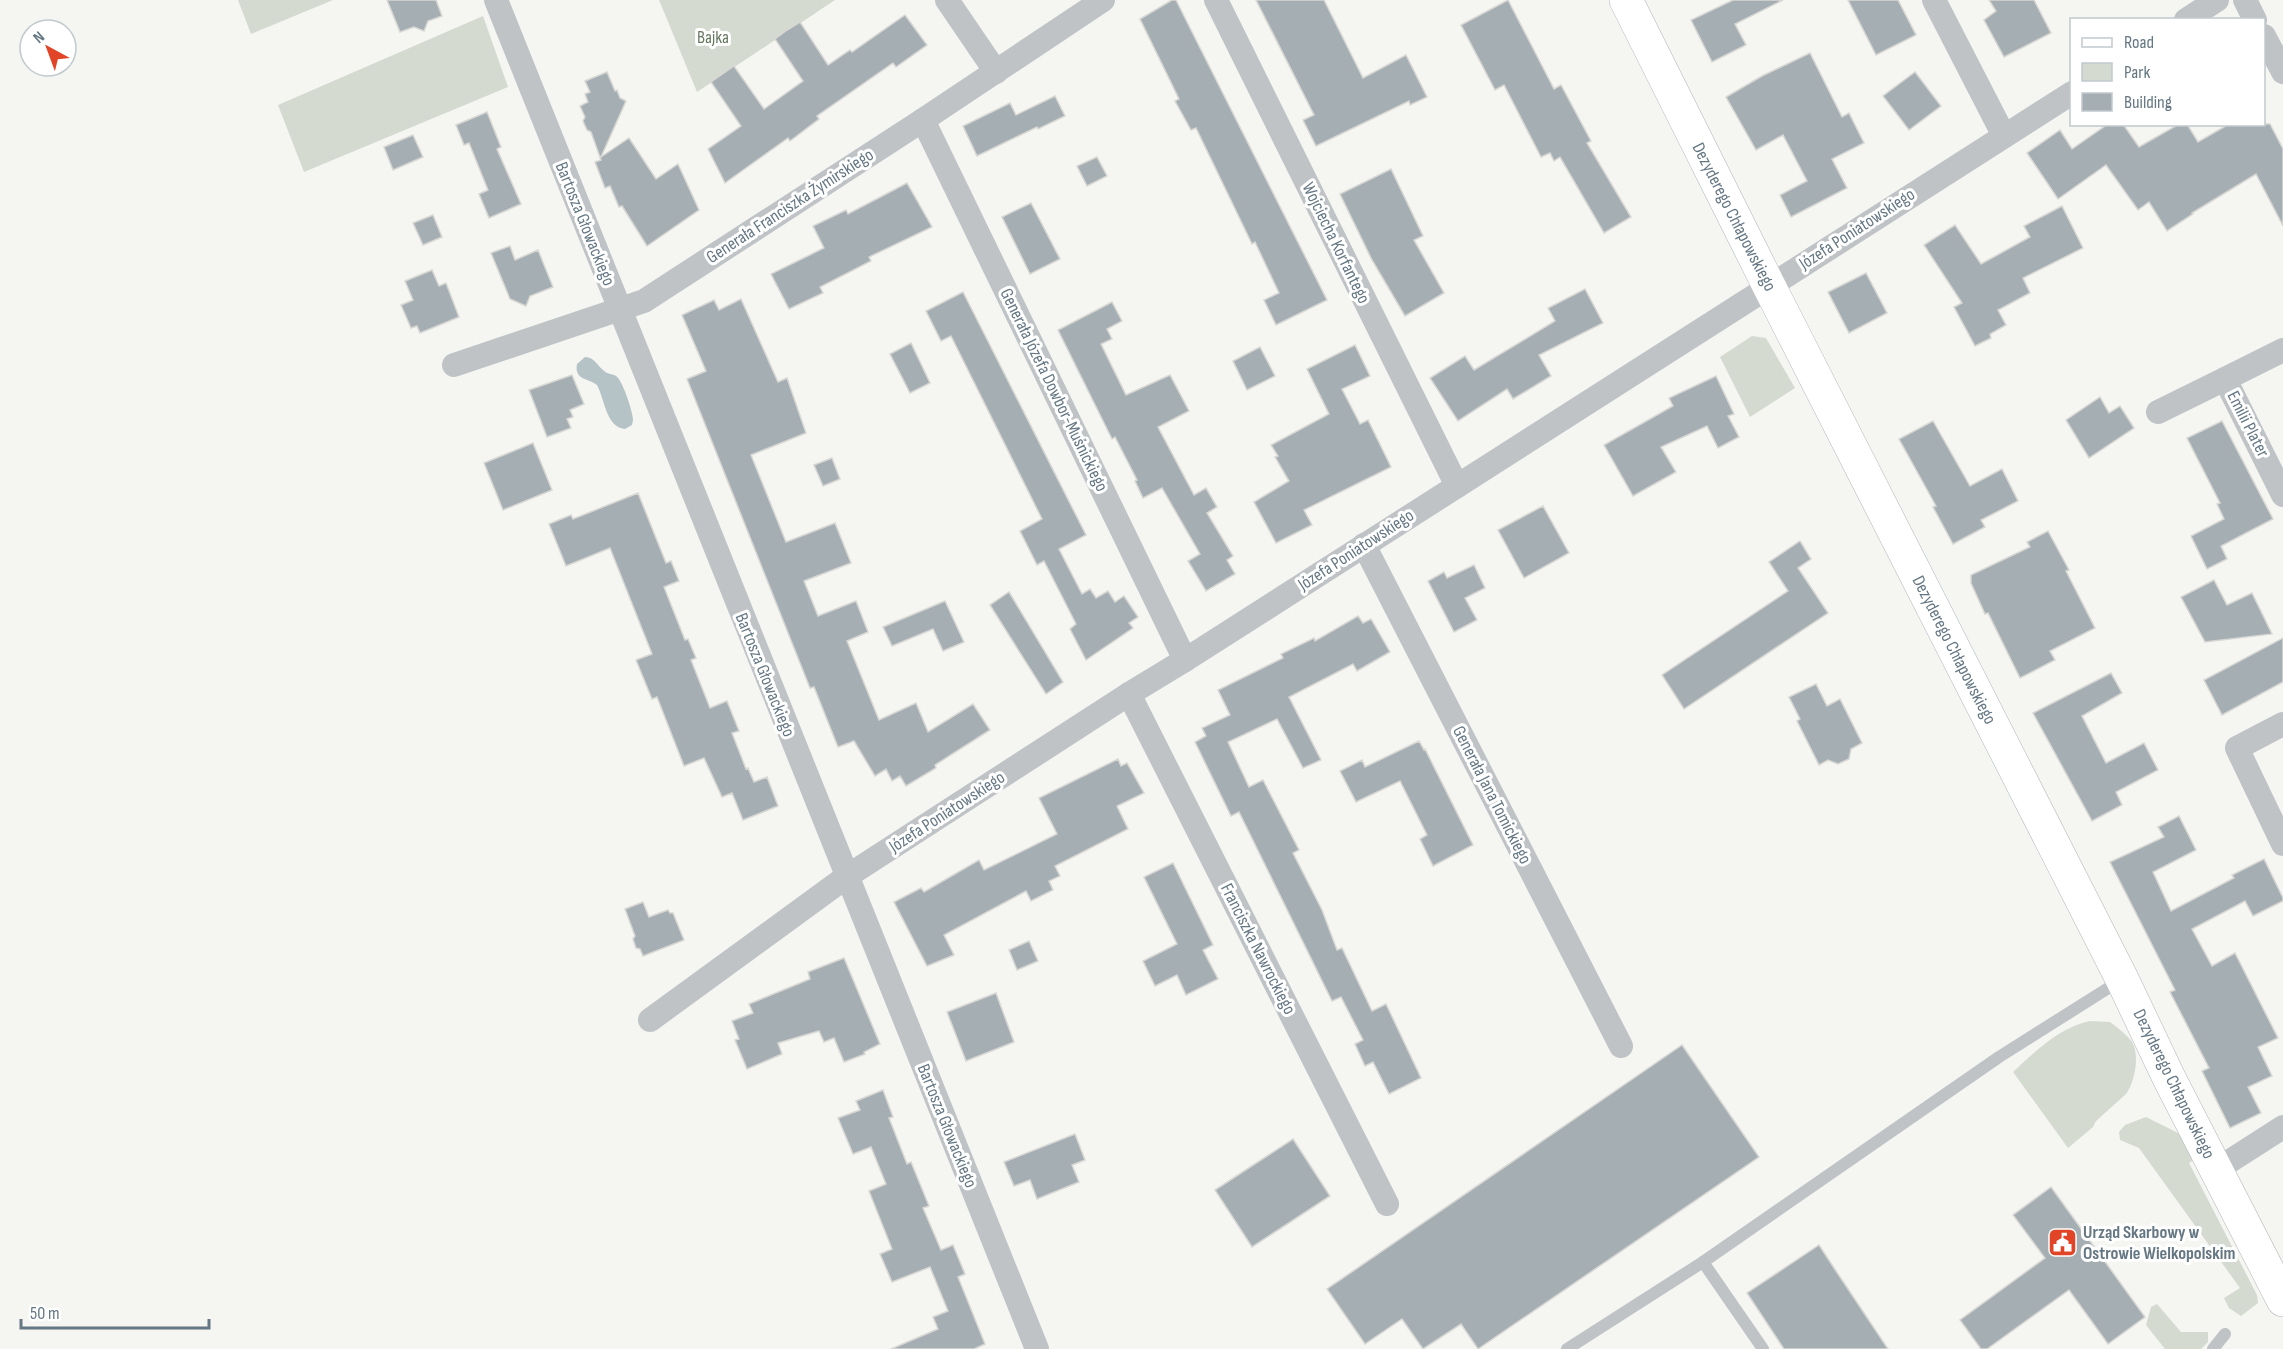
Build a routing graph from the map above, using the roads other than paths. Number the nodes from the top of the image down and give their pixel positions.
1 (496, 0) edge
2 (947, 0) edge
3 (1103, 0) edge
4 (1216, 0) edge
5 (1626, 0) edge
6 (1934, 0) edge
7 (2217, 0) edge
8 (2245, 0) edge
9 (2189, 18) edge
10 (2254, 18) edge
11 (2265, 38) edge
12 (996, 72) junction
13 (2283, 72) edge
14 (2070, 94) edge
15 (923, 120) junction
16 (2004, 136) junction
17 (1769, 286) junction
18 (620, 309) junction
19 (2283, 350) edge
20 (454, 365) dead end
21 (2225, 379) junction
22 (2158, 412) dead end
23 (1457, 486) junction
24 (2283, 495) edge
25 (1364, 544) junction
26 (1185, 660) junction
27 (1129, 694) junction
28 (2283, 724) edge
29 (2283, 844) edge
30 (846, 877) junction
31 (2122, 979) junction
32 (650, 1020) dead end
33 (1621, 1046) dead end
34 (2283, 1127) edge
35 (2216, 1170) junction
36 (1387, 1204) dead end
37 (1702, 1262) junction
38 (2283, 1300) edge
39 (2225, 1334) dead end
40 (1037, 1349) edge
41 (1568, 1349) edge
42 (1763, 1349) edge
43 (2213, 1349) edge

1 - 18 street, Bartosza Głowackiego
2 - 12 street
3 - 12 street, Generała Franciszka Żymirskiego
4 - 23 street, Wojciecha Korfantego
5 - 17 street, Dezyderego Chłapowskiego
6 - 16 street
7 - 9 street
8 - 10 street
11 - 13 street
12 - 15 street, Generała Franciszka Żymirskiego
14 - 16 street, Józefa Poniatowskiego
15 - 18 street, Generała Franciszka Żymirskiego
15 - 26 street, Generała Józefa Dowbor-Muśnickiego
16 - 17 street, Józefa Poniatowskiego
17 - 23 street, Józefa Poniatowskiego
17 - 31 street, Dezyderego Chłapowskiego
18 - 20 street, Generała Franciszka Żymirskiego
18 - 30 street, Bartosza Głowackiego
19 - 21 street, Emilii Plater
21 - 22 street
21 - 24 street, Emilii Plater
23 - 25 street, Józefa Poniatowskiego
25 - 26 street, Józefa Poniatowskiego
25 - 33 street, Generała Jana Tomickiego
26 - 27 street, Józefa Poniatowskiego
27 - 30 street, Józefa Poniatowskiego
27 - 36 street, Franciszka Nawrockiego
28 - 29 street
30 - 32 street, Józefa Poniatowskiego
30 - 40 street, Bartosza Głowackiego
31 - 35 street, Dezyderego Chłapowskiego
31 - 37 lane
34 - 35 street
35 - 38 street, Dezyderego Chłapowskiego
37 - 41 lane
37 - 42 lane
39 - 43 lane

